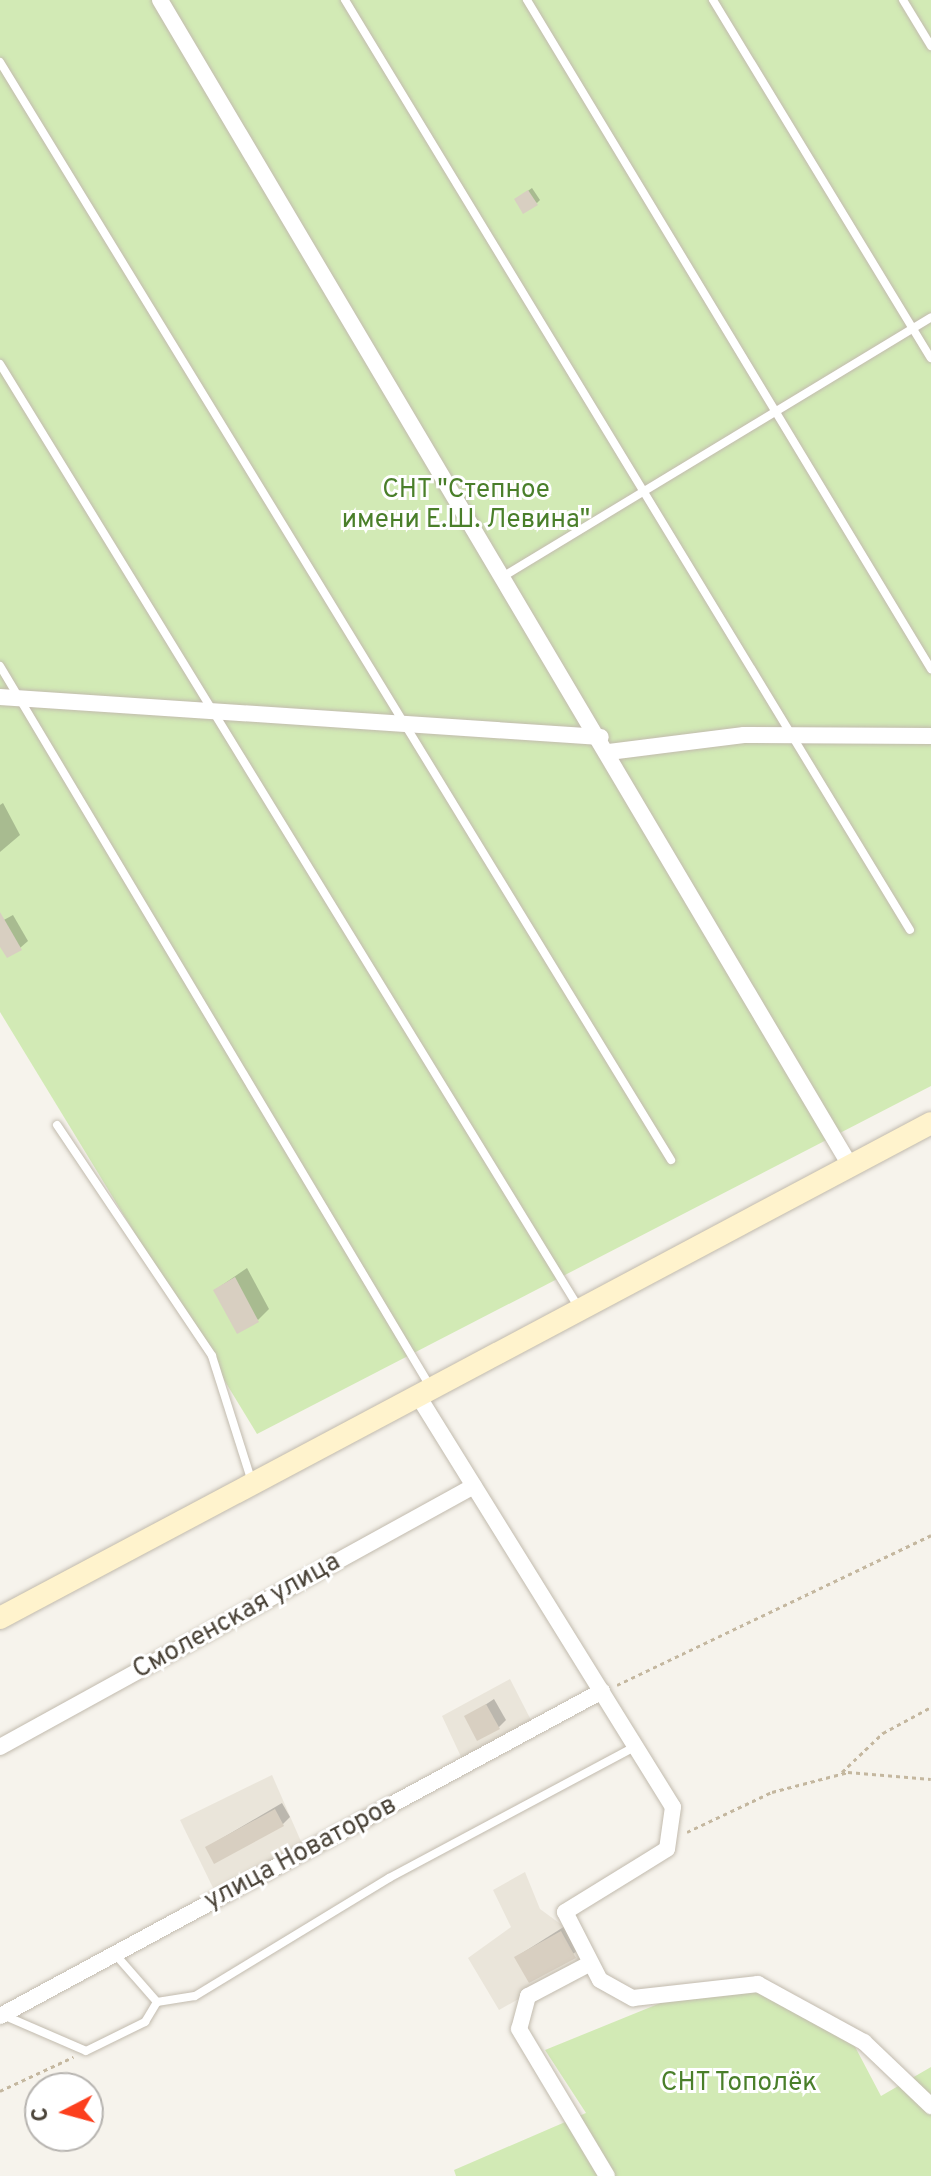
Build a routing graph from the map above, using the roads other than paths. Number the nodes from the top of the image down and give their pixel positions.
1 (160, 0) edge
2 (345, 0) edge
3 (527, 0) edge
4 (713, 0) edge
5 (903, 0) edge
6 (931, 46) edge
7 (0, 62) edge
8 (931, 317) edge
9 (913, 328) junction
10 (931, 358) edge
11 (0, 364) edge
12 (775, 411) junction
13 (641, 493) junction
14 (504, 576) junction
15 (0, 666) edge
16 (931, 669) edge
17 (0, 697) edge
18 (20, 699) junction
19 (209, 714) junction
20 (408, 729) junction
21 (787, 735) junction
22 (931, 736) edge
23 (605, 745) junction
24 (910, 930) dead end
25 (931, 1123) edge
26 (57, 1125) dead end
27 (671, 1160) dead end
28 (851, 1167) junction
29 (581, 1313) junction
30 (427, 1396) junction
31 (253, 1484) junction
32 (474, 1486) junction
33 (0, 1618) edge
34 (602, 1691) junction
35 (636, 1746) junction
36 (0, 1747) edge
37 (115, 1954) junction
38 (589, 1964) junction
39 (157, 2002) junction
40 (1, 2016) edge
41 (931, 2106) edge
42 (607, 2176) edge

1 - 14 street
2 - 13 lane
3 - 12 lane
4 - 9 lane
5 - 6 lane
7 - 20 lane
8 - 9 lane
9 - 10 lane
9 - 12 lane
11 - 19 lane
12 - 13 lane
12 - 16 lane
13 - 14 lane
13 - 21 lane
14 - 23 street
15 - 18 lane
17 - 18 street
18 - 19 street
18 - 30 lane
19 - 20 street
19 - 29 lane
20 - 23 street
20 - 27 lane
21 - 22 street
21 - 23 street
21 - 24 lane
23 - 28 street
25 - 28 street
26 - 31 lane
28 - 29 street
29 - 30 street
30 - 31 street
30 - 32 street
31 - 33 street
32 - 34 street
32 - 36 street, Смоленская улица
34 - 35 street
34 - 37 street, улица Новаторов
35 - 38 street
35 - 39 lane
37 - 39 lane
37 - 40 street, улица Новаторов
38 - 41 street
38 - 42 street
39 - 40 lane

